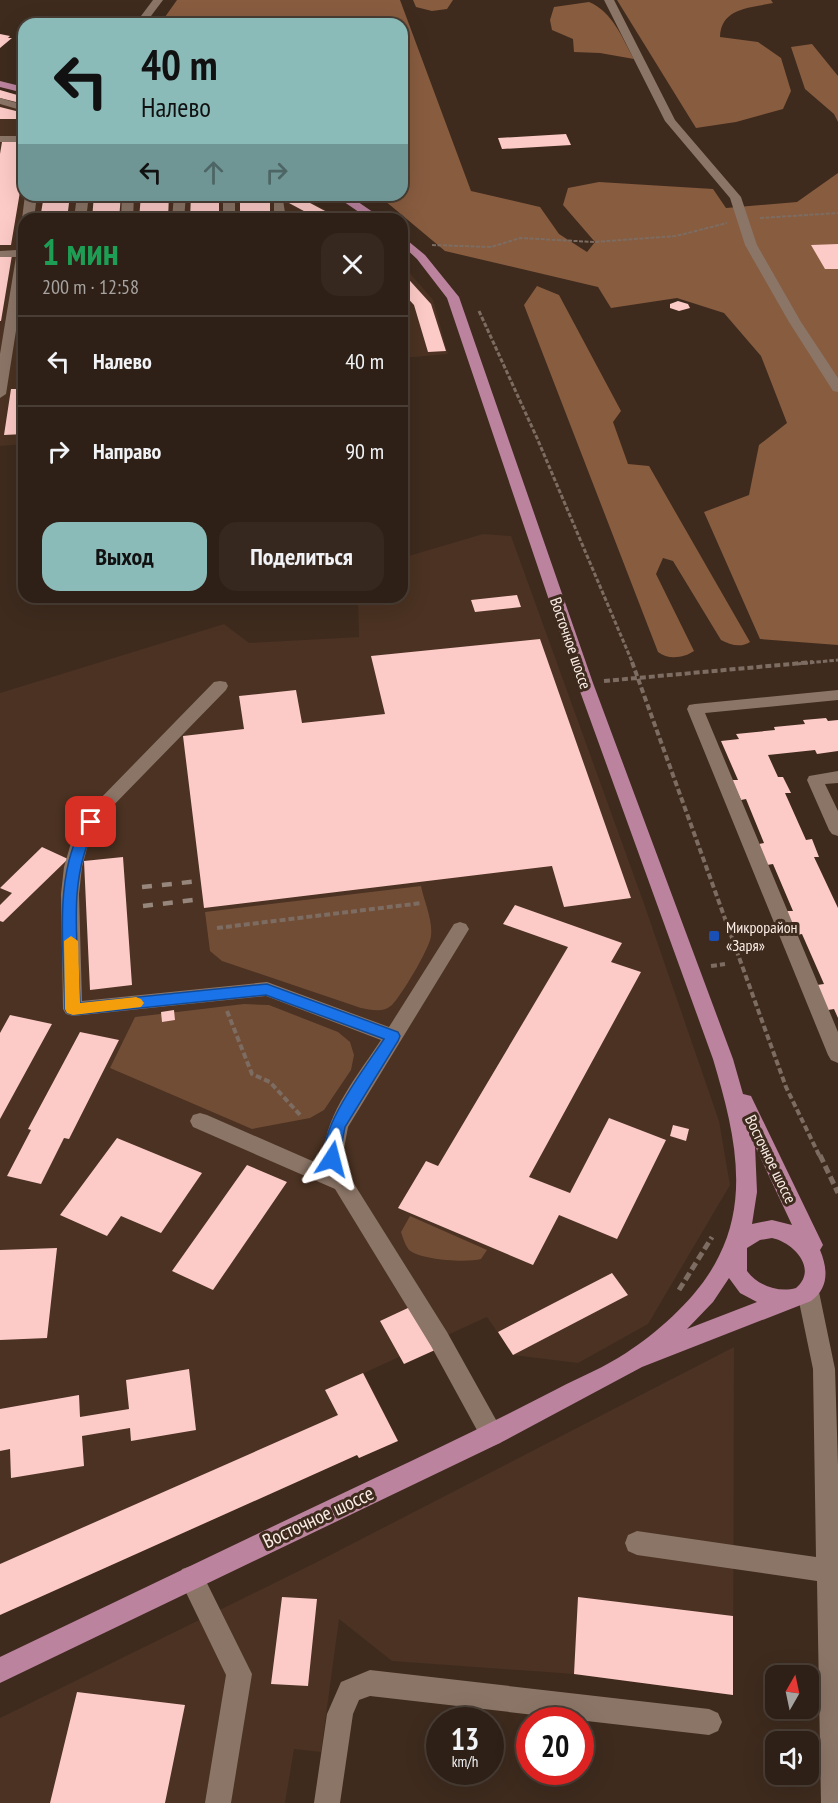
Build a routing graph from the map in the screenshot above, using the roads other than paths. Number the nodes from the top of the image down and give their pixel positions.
1 (158, 0) edge
2 (609, 0) edge
3 (144, 18) edge
4 (0, 84) edge
5 (18, 88) edge
6 (0, 102) edge
7 (18, 106) edge
8 (0, 139) edge
9 (18, 139) edge
10 (349, 201) edge
11 (368, 213) edge
12 (408, 245) edge
13 (18, 250) edge
14 (0, 254) edge
15 (18, 281) edge
16 (838, 388) edge
17 (0, 394) edge
18 (220, 686) dead end
19 (838, 695) edge
20 (838, 777) edge
21 (838, 830) edge
22 (460, 929) dead end
23 (393, 1036) junction
24 (838, 1055) edge
25 (723, 1059) junction
26 (200, 1121) dead end
27 (342, 1183) junction
28 (737, 1245) junction
29 (818, 1260) junction
30 (799, 1296) junction
31 (634, 1360) junction
32 (492, 1435) junction
33 (637, 1543) dead end
34 (833, 1571) edge
35 (190, 1578) junction
36 (0, 1671) edge
37 (709, 1722) dead end
38 (218, 1803) edge
39 (327, 1803) edge
40 (834, 1803) edge

1 - 3 street
2 - 16 street
4 - 5 main road
6 - 7 street
8 - 9 street
10 - 11 main road
12 - 25 main road, Восточное шоссе
13 - 14 street
15 - 17 street
18 - 23 street
19 - 24 street
20 - 21 street
22 - 23 street
23 - 27 street
25 - 28 main road, Восточное шоссе
25 - 29 main road, Восточное шоссе
26 - 27 street
27 - 32 street
28 - 29 main road
28 - 30 main road
28 - 31 main road, Восточное шоссе
29 - 30 main road
30 - 31 main road, Восточное шоссе
30 - 34 street
31 - 32 main road, Восточное шоссе
32 - 35 main road, Восточное шоссе
33 - 34 street
34 - 40 street
35 - 36 main road, Восточное шоссе
35 - 38 street
37 - 39 street

